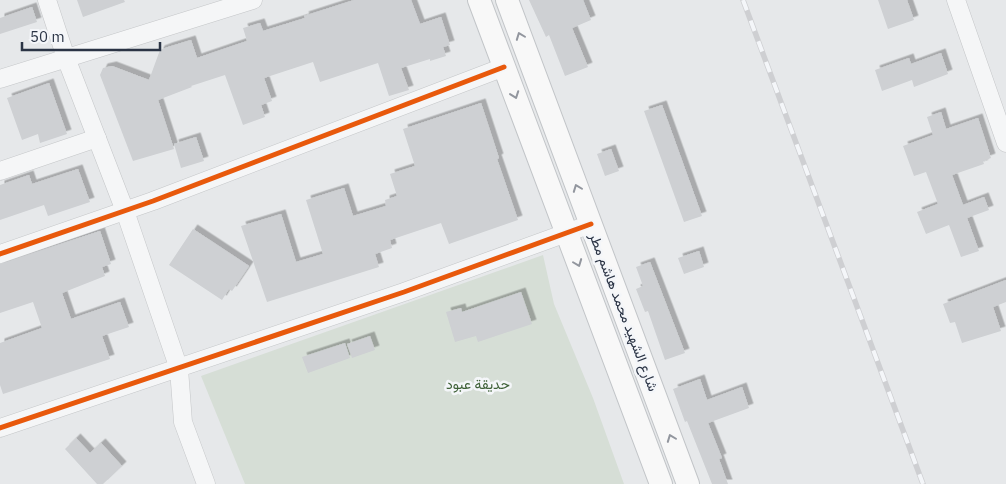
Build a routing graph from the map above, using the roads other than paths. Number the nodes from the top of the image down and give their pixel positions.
1 (47, 0) edge
2 (253, 0) edge
3 (479, 0) edge
4 (507, 0) edge
5 (956, 0) edge
6 (66, 58) junction
7 (504, 66) junction
8 (0, 79) edge
9 (97, 138) junction
10 (1006, 143) edge
11 (0, 171) edge
12 (125, 211) junction
13 (591, 224) junction
14 (566, 233) junction
15 (0, 254) edge
16 (179, 369) junction
17 (0, 428) edge
18 (206, 484) edge
19 (661, 484) edge
20 (688, 484) edge

1 - 6 street
2 - 6 street
3 - 7 main road, شارع الشهيد محمد هاشم مطر
13 -> 4 main road, شارع الشهيد محمد هاشم مطر
5 - 10 street
6 - 8 street
6 - 9 street
7 - 12 street
7 -> 14 main road, شارع الشهيد محمد هاشم مطر
9 - 11 street
9 - 12 street
12 - 15 street
12 - 16 street
13 - 14 street
20 -> 13 main road, شارع الشهيد محمد هاشم مطر
14 - 16 street
14 -> 19 main road, شارع الشهيد محمد هاشم مطر
16 - 17 street
16 - 18 street

